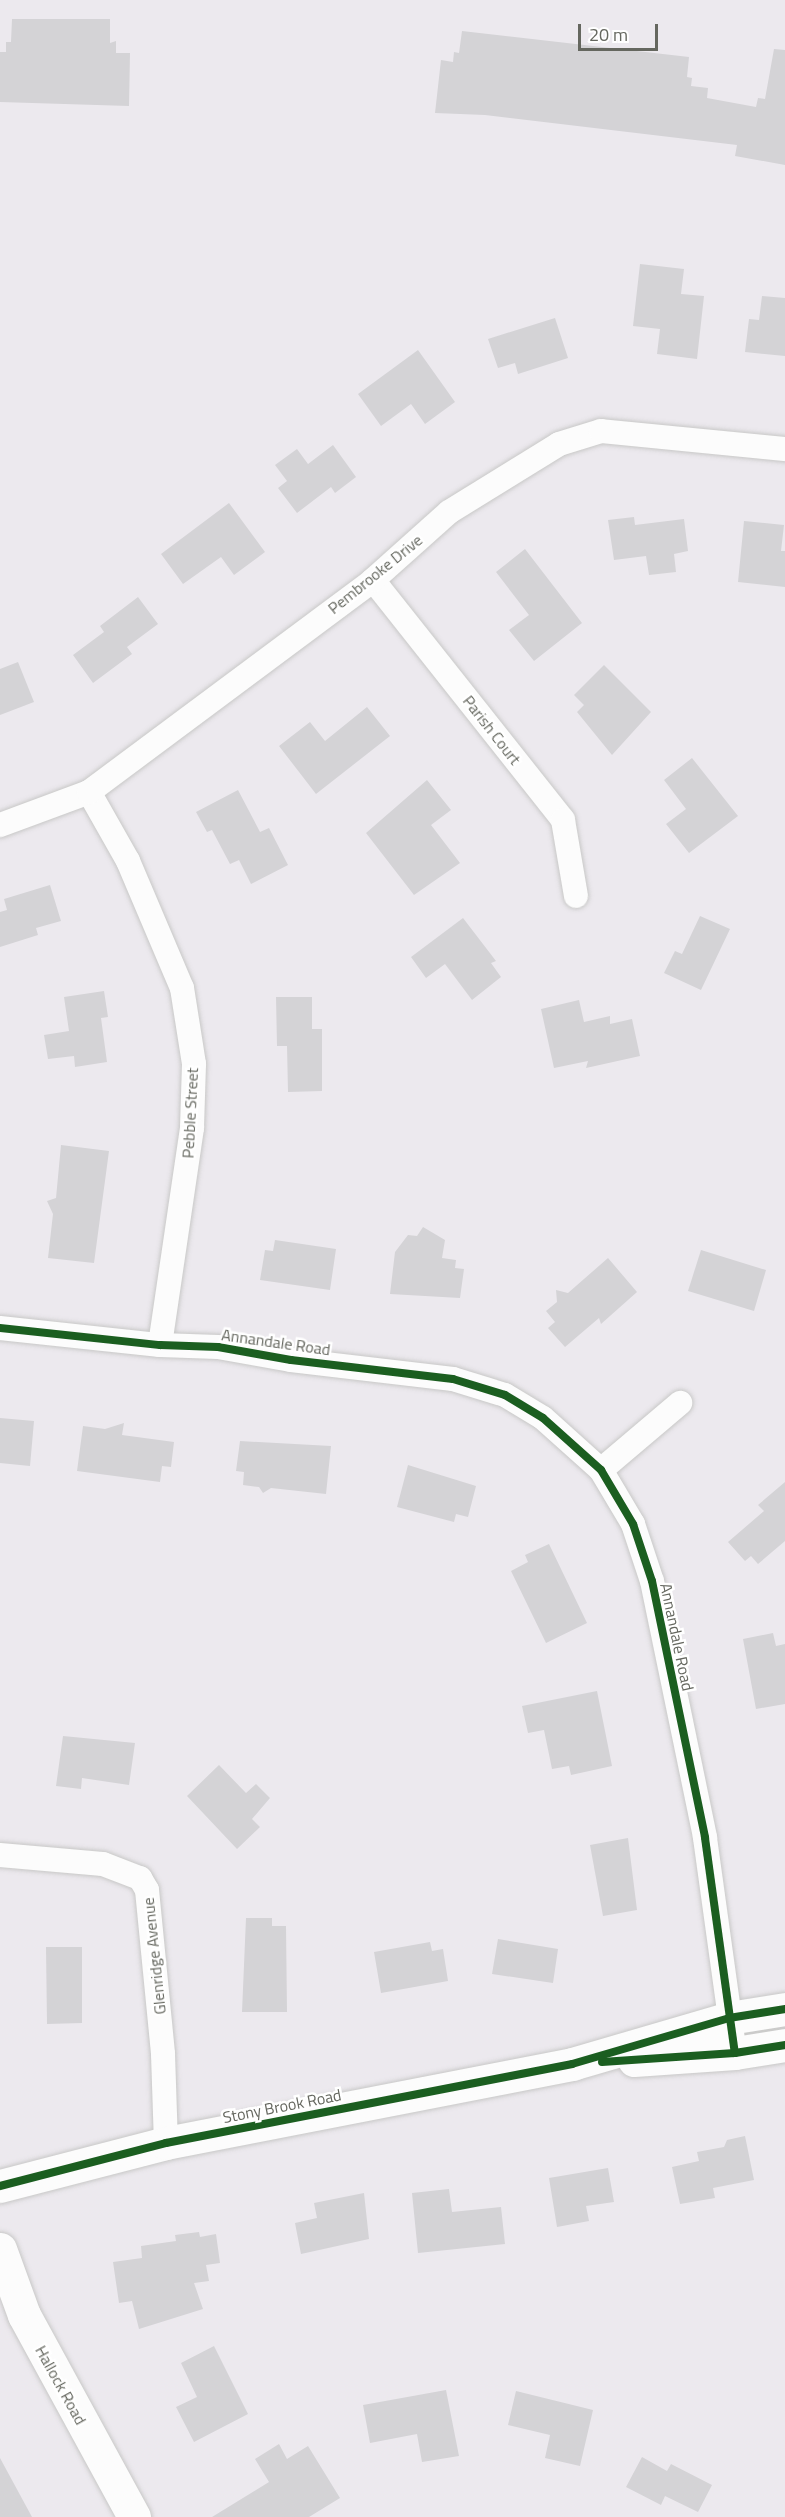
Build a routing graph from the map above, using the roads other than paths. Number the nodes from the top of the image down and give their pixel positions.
1 (785, 449) edge
2 (372, 580) junction
3 (89, 792) junction
4 (0, 825) edge
5 (576, 896) dead end
6 (0, 1328) edge
7 (160, 1345) junction
8 (680, 1404) dead end
9 (601, 1470) junction
10 (0, 1855) edge
11 (785, 2009) edge
12 (729, 2018) junction
13 (785, 2045) edge
14 (735, 2053) junction
15 (572, 2064) junction
16 (166, 2143) junction
17 (0, 2186) edge
18 (0, 2249) edge
19 (134, 2517) edge

1 - 2 street, Pembrooke Drive
2 - 3 street, Pembrooke Drive
2 - 5 street, Parish Court
3 - 4 street, Pembrooke Drive
3 - 7 street, Pebble Street
6 - 7 street, Annandale Road
7 - 9 street, Annandale Road
8 - 9 street
9 - 12 street, Annandale Road
10 - 16 street, Glenridge Avenue
11 - 12 main road, Stony Brook Road
12 - 14 street, Annandale Road
12 - 15 main road, Stony Brook Road
13 - 14 main road, Stony Brook Road
14 - 15 main road, Stony Brook Road
15 - 16 main road, Stony Brook Road
16 - 17 main road, Stony Brook Road
18 - 19 main road, Hallock Road

